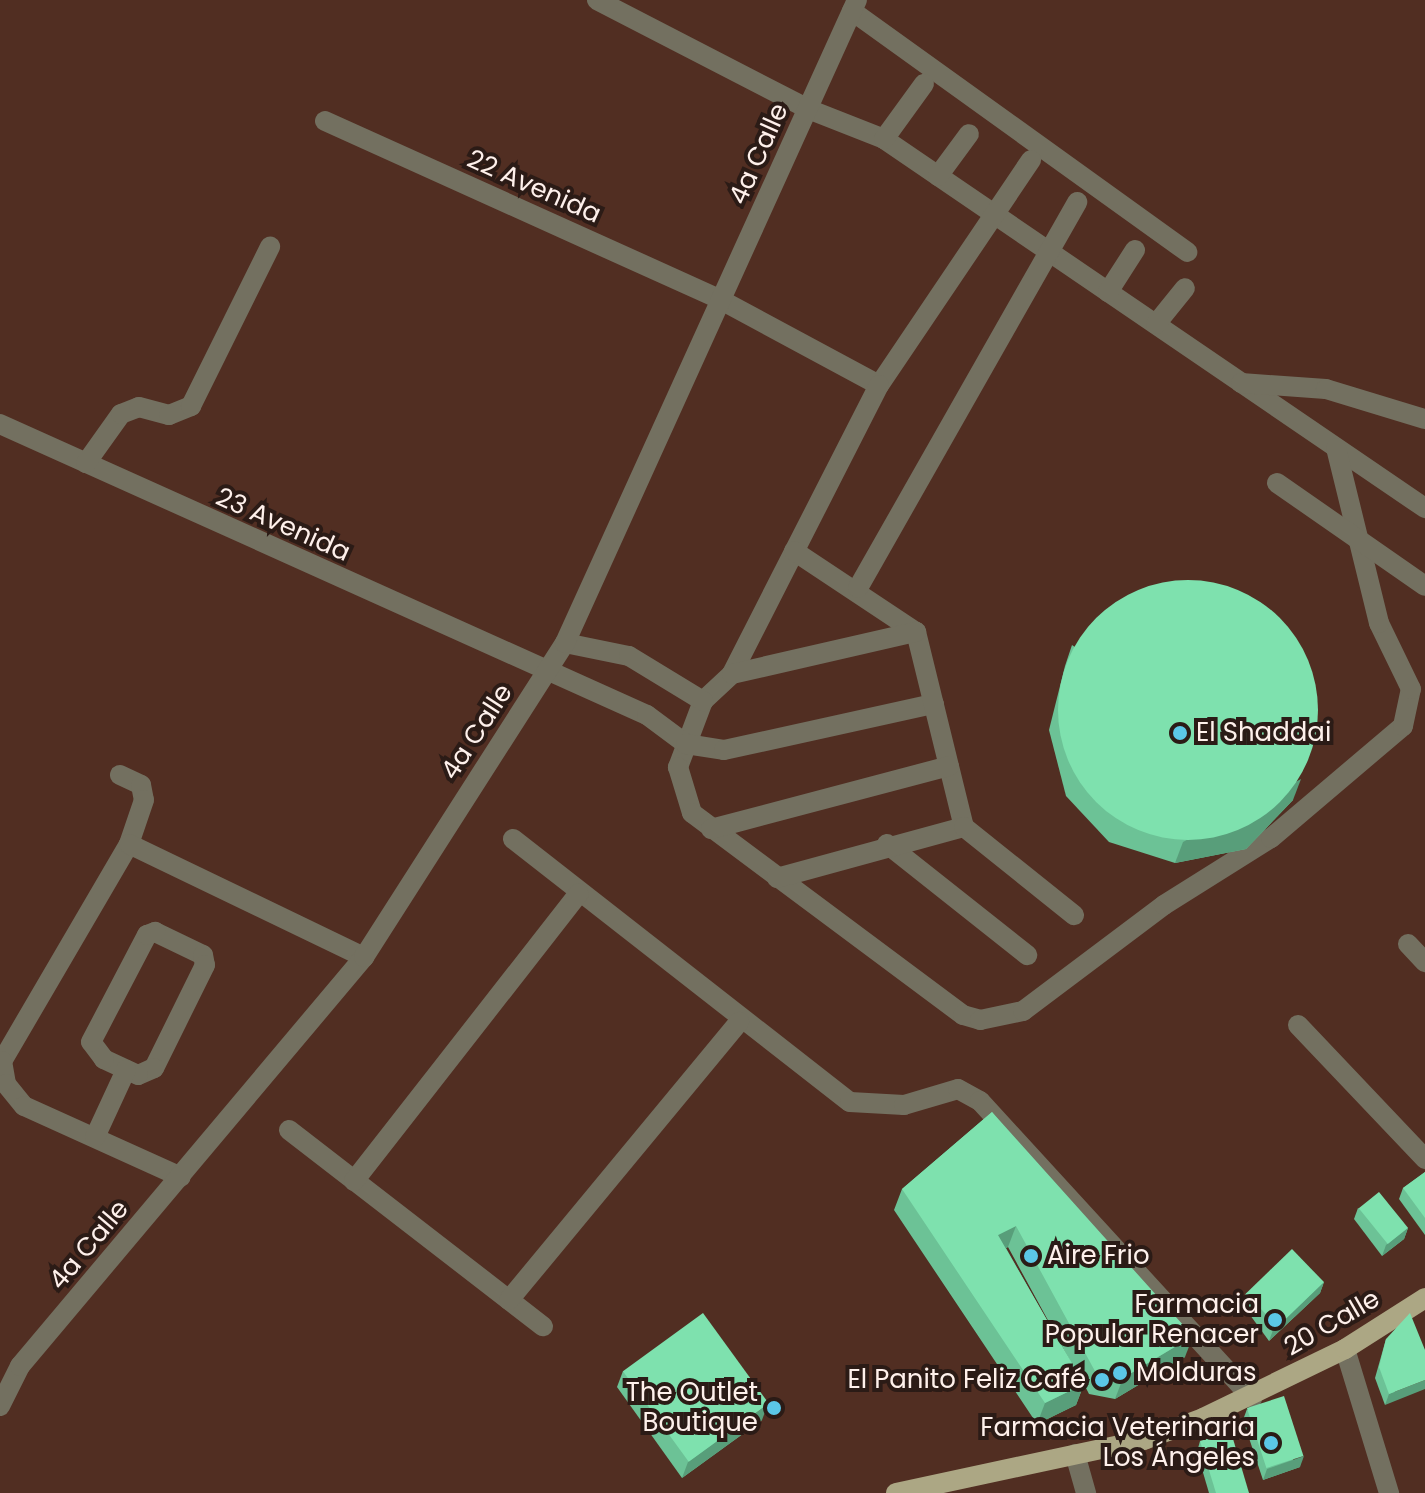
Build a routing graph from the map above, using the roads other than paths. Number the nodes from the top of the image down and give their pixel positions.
1 (597, 0) edge
2 (855, 6) edge
3 (924, 84) dead end
4 (808, 109) junction
5 (325, 121) dead end
6 (969, 134) dead end
7 (884, 139) junction
8 (1031, 160) dead end
9 (938, 176) junction
10 (1077, 202) dead end
11 (993, 213) junction
12 (270, 247) dead end
13 (1135, 250) dead end
14 (1048, 251) junction
15 (1188, 252) dead end
16 (1185, 288) dead end
17 (1108, 292) junction
18 (721, 300) junction
19 (1156, 324) junction
20 (1241, 383) junction
21 (879, 385) junction
22 (1425, 419) edge
23 (0, 424) edge
24 (1336, 448) junction
25 (86, 463) junction
26 (1277, 483) dead end
27 (1425, 508) edge
28 (1361, 542) junction
29 (794, 551) junction
30 (1425, 586) edge
31 (858, 588) junction
32 (916, 632) junction
33 (565, 643) junction
34 (546, 672) junction
35 (732, 674) junction
36 (1418, 686) edge
37 (703, 701) junction
38 (934, 704) junction
39 (686, 744) junction
40 (949, 766) junction
41 (120, 775) dead end
42 (964, 827) junction
43 (711, 829) junction
44 (513, 839) dead end
45 (129, 844) junction
46 (887, 844) junction
47 (777, 878) junction
48 (579, 893) junction
49 (1074, 915) dead end
50 (1408, 944) dead end
51 (1027, 955) dead end
52 (364, 957) junction
53 (1425, 962) edge
54 (739, 1022) junction
55 (1298, 1025) dead end
56 (126, 1070) junction
57 (289, 1130) dead end
58 (95, 1137) junction
59 (1425, 1159) edge
60 (181, 1177) junction
61 (354, 1181) junction
62 (1425, 1298) edge
63 (509, 1300) junction
64 (543, 1326) dead end
65 (1345, 1349) junction
66 (1252, 1398) junction
67 (0, 1406) edge
68 (1075, 1454) junction
69 (896, 1493) edge
70 (1086, 1493) edge
71 (1389, 1493) edge

1 - 4 street
2 - 4 street, 4a Calle
2 - 15 street
3 - 7 street
4 - 7 street
4 - 18 street, 4a Calle
5 - 18 street, 22 Avenida
6 - 9 street
7 - 9 street
8 - 11 street
9 - 11 street
10 - 14 street
11 - 14 street
11 - 21 street
12 - 25 street
13 - 17 street
14 - 17 street
14 - 31 street
16 - 19 street
17 - 19 street
18 - 21 street, 22 Avenida
18 - 33 street, 4a Calle
19 - 20 street
20 - 22 street
20 - 24 street
21 - 29 street
23 - 25 street, 23 Avenida
24 - 27 street
24 - 28 street
25 - 34 street, 23 Avenida
26 - 28 street
28 - 30 street
28 - 36 street
29 - 31 street
29 - 35 street
31 - 32 street
32 - 35 street
32 - 38 street
33 - 34 street, 4a Calle
33 - 37 street
34 - 39 street, 23 Avenida
34 - 52 street, 4a Calle
35 - 37 street
36 - 47 street
37 - 39 street
38 - 39 street
38 - 40 street
39 - 43 street
40 - 42 street
40 - 43 street
41 - 45 street
42 - 46 street
42 - 49 street
43 - 47 street
44 - 48 street
45 - 52 street
45 - 58 street
46 - 47 street
46 - 51 street
48 - 54 street
48 - 61 street
50 - 53 street
52 - 60 street, 4a Calle
54 - 63 street
54 - 66 street
55 - 59 street
56 - 56 street
56 - 58 street
57 - 61 street
58 - 60 street
60 - 67 street, 4a Calle
61 - 63 street
62 - 65 main road, 20 Calle
63 - 64 street
65 - 66 main road, 20 Calle
65 - 71 street
66 - 68 main road, 20 Calle
68 - 69 main road, 20 Calle
68 - 70 street

